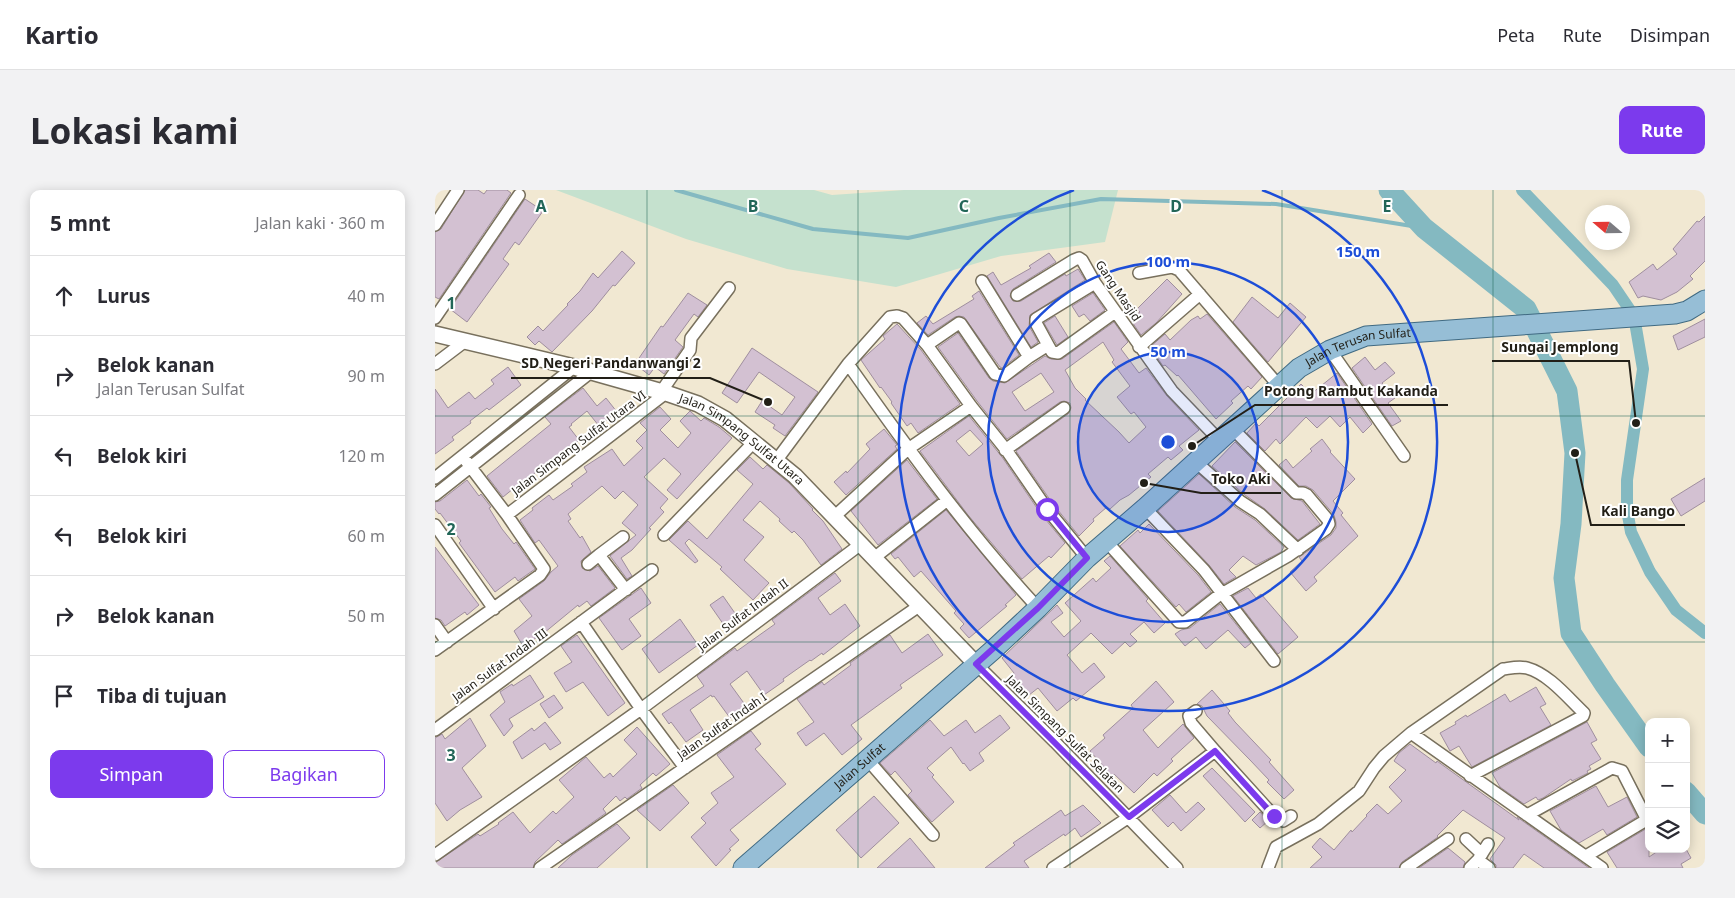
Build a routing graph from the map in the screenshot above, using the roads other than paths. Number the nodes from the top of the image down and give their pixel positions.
1 (458, 190) edge
2 (519, 195) dead end
3 (435, 225) edge
4 (1139, 273) dead end
5 (982, 282) dead end
6 (1095, 284) junction
7 (729, 288) dead end
8 (1200, 294) junction
9 (1017, 295) dead end
10 (1705, 300) edge
11 (1115, 312) junction
12 (435, 318) edge
13 (435, 334) edge
14 (464, 342) junction
15 (1048, 345) junction
16 (927, 346) junction
17 (1139, 346) junction
18 (1330, 350) junction
19 (1029, 357) junction
20 (435, 364) edge
21 (848, 364) junction
22 (574, 367) junction
23 (591, 372) junction
24 (1279, 386) junction
25 (664, 393) junction
26 (971, 406) junction
27 (1064, 408) dead end
28 (1227, 435) junction
29 (754, 442) junction
30 (908, 449) junction
31 (1005, 450) junction
32 (1405, 456) dead end
33 (463, 457) junction
34 (776, 461) junction
35 (1195, 462) junction
36 (472, 467) junction
37 (435, 478) edge
38 (435, 495) edge
39 (947, 501) junction
40 (1145, 508) junction
41 (507, 515) junction
42 (835, 516) junction
43 (435, 524) edge
44 (664, 535) dead end
45 (623, 537) dead end
46 (1107, 542) junction
47 (861, 544) junction
48 (1298, 550) junction
49 (599, 556) junction
50 (874, 558) junction
51 (1087, 558) junction
52 (588, 564) dead end
53 (651, 570) dead end
54 (626, 590) junction
55 (1223, 594) junction
56 (919, 606) junction
57 (1038, 608) junction
58 (494, 609) junction
59 (581, 622) junction
60 (435, 625) edge
61 (447, 642) junction
62 (435, 650) edge
63 (1274, 661) dead end
64 (976, 664) junction
65 (641, 708) junction
66 (1196, 711) dead end
67 (435, 730) edge
68 (1411, 733) junction
69 (1215, 751) junction
70 (867, 759) junction
71 (685, 768) junction
72 (1470, 776) junction
73 (1527, 815) junction
74 (1291, 816) dead end
75 (1129, 817) junction
76 (933, 835) dead end
77 (1466, 839) dead end
78 (1448, 840) dead end
79 (435, 856) edge
80 (1480, 856) edge
81 (1586, 856) junction
82 (540, 868) edge
83 (743, 868) edge
84 (1053, 868) edge
85 (1177, 868) edge
86 (1268, 868) edge
87 (1406, 868) edge
88 (1489, 868) edge
89 (1603, 868) edge

1 - 3 street
2 - 12 street
4 - 8 street
5 - 19 street
6 - 9 street, Gang Masjid
6 - 11 street, Gang Masjid
6 - 15 street
7 - 25 street, Jalan Simpang Sulfat Utara VI
8 - 17 street
8 - 24 street
10 - 18 main road, Jalan Terusan Sulfat
11 - 15 street
11 - 17 street, Gang Masjid
13 - 14 street, Jalan Simpang Sulfat Utara
14 - 20 street
14 - 22 street, Jalan Simpang Sulfat Utara
15 - 19 street
16 - 19 street
16 - 21 street
16 - 26 street
17 - 28 street, Gang Masjid
18 - 24 main road, Jalan Terusan Sulfat
18 - 32 street
21 - 30 street
21 - 34 street
22 - 23 street, Jalan Simpang Sulfat Utara
22 - 33 street
23 - 25 street, Jalan Simpang Sulfat Utara
23 - 36 street
24 - 28 main road, Jalan Terusan Sulfat
25 - 29 street, Jalan Simpang Sulfat Utara
25 - 41 street, Jalan Simpang Sulfat Utara VI
26 - 30 street
26 - 31 street
27 - 31 street
28 - 35 main road, Jalan Terusan Sulfat
28 - 48 street, Gang Masjid
29 - 34 street, Jalan Simpang Sulfat Utara
29 - 44 street
30 - 39 street
30 - 42 street
31 - 51 street
33 - 36 street
33 - 37 street
34 - 42 street, Jalan Simpang Sulfat Utara
35 - 40 main road, Jalan Terusan Sulfat
35 - 48 street
36 - 38 street
36 - 41 street
39 - 50 street
39 - 57 street
40 - 46 main road, Jalan Terusan Sulfat
40 - 55 street
41 - 58 street
42 - 47 street, Jalan Simpang Sulfat Utara
43 - 58 street
45 - 49 street
46 - 51 main road, Jalan Terusan Sulfat
46 - 55 street
47 - 50 street, Jalan Simpang Sulfat Utara
47 - 65 street, Jalan Sulfat Indah II
48 - 55 street
49 - 52 street
49 - 54 street
50 - 56 street, Jalan Simpang Sulfat Utara
51 - 57 main road, Jalan Terusan Sulfat
53 - 54 street, Jalan Sulfat Indah III
54 - 59 street, Jalan Sulfat Indah III
55 - 63 street
56 - 64 street, Jalan Simpang Sulfat Utara
56 - 71 street, Jalan Sulfat Indah I
57 - 64 main road, Jalan Terusan Sulfat
58 - 61 street
59 - 65 street
59 - 67 street, Jalan Sulfat Indah III
60 - 61 street
61 - 62 street
64 - 70 main road, Jalan Sulfat
64 - 75 street, Jalan Simpang Sulfat Selatan
65 - 71 street
65 - 79 street, Jalan Sulfat Indah II
66 - 69 street
68 - 72 street
68 - 72 street
68 - 86 street
69 - 74 street
69 - 75 street
70 - 76 street
70 - 83 main road, Jalan Sulfat
71 - 82 street, Jalan Sulfat Indah I
72 - 73 street
73 - 81 street
73 - 81 street
75 - 84 street
75 - 85 street, Jalan Simpang Sulfat Selatan
77 - 80 street
78 - 87 street
80 - 88 street
81 - 89 street

